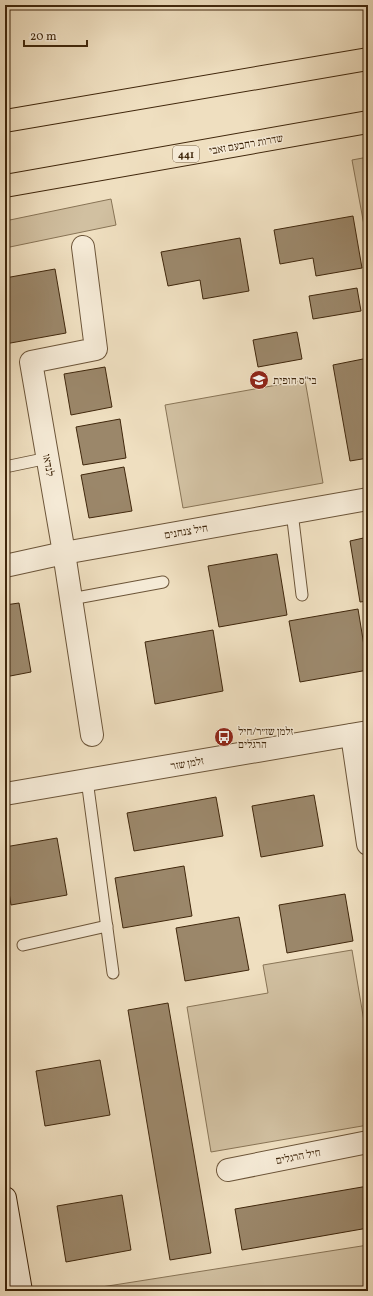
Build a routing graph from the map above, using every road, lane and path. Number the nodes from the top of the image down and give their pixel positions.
1 (368, 59) edge
2 (5, 121) edge
3 (368, 122) edge
4 (5, 186) edge
5 (83, 248) dead end
6 (48, 458) junction
7 (5, 467) edge
8 (368, 499) edge
9 (292, 512) junction
10 (64, 552) junction
11 (5, 566) edge
12 (163, 582) dead end
13 (302, 595) dead end
14 (71, 599) junction
15 (360, 734) edge
16 (92, 735) dead end
17 (87, 780) junction
18 (5, 794) edge
19 (368, 844) edge
20 (107, 926) junction
21 (24, 945) dead end
22 (113, 973) dead end
23 (368, 1142) edge
24 (228, 1170) dead end
25 (5, 1198) edge
26 (21, 1291) edge

1 - 2 main road
3 - 4 main road, שדרות רחבעם זאבי / 441
5 - 6 street, לנדאו
6 - 7 lane
6 - 10 street, לנדאו
8 - 9 street, חיל צנחנים
9 - 10 street, חיל צנחנים
9 - 13 lane
10 - 11 street, חיל צנחנים
10 - 14 street, לנדאו
12 - 14 lane
14 - 16 street, לנדאו
15 - 17 street, זלמן שזר
15 - 19 street
17 - 18 street, זלמן שזר
17 - 20 lane
20 - 21 lane
20 - 22 lane
23 - 24 street, חיל הרגלים
25 - 26 street

